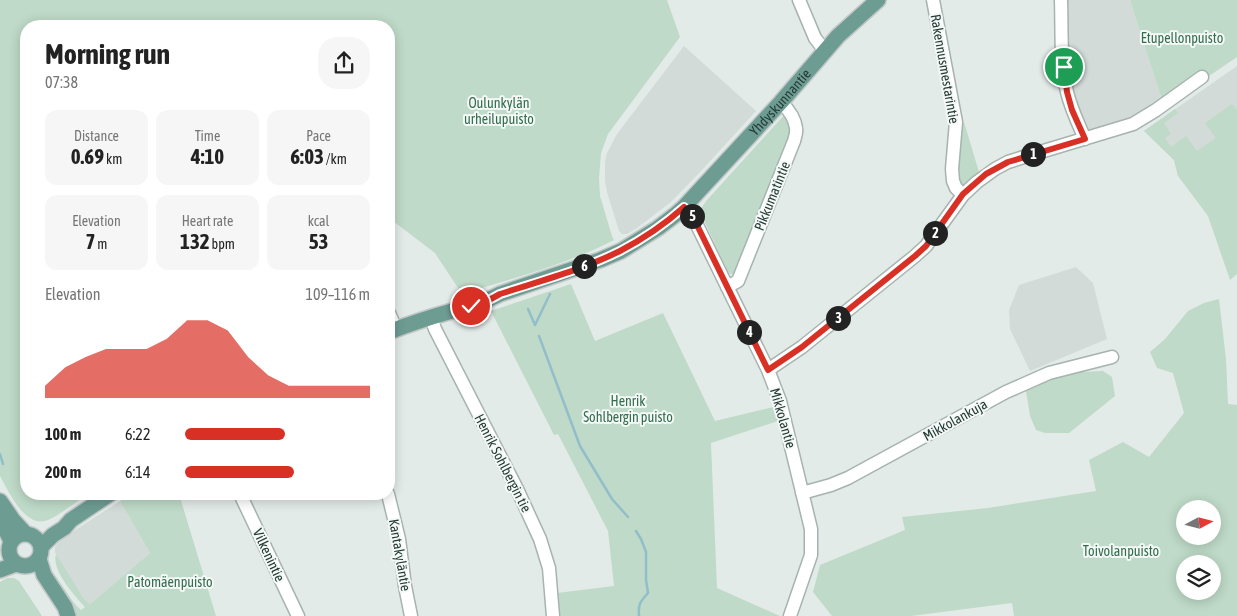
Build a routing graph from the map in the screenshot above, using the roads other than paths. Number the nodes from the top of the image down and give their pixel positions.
1 (799, 0) edge
2 (878, 0) edge
3 (933, 0) edge
4 (1061, 0) edge
5 (825, 51) junction
6 (1202, 77) dead end
7 (781, 102) junction
8 (1085, 139) junction
9 (963, 194) junction
10 (684, 207) junction
11 (727, 287) junction
12 (431, 318) junction
13 (395, 330) edge
14 (1112, 357) dead end
15 (768, 370) junction
16 (802, 493) junction
17 (101, 500) edge
18 (243, 500) edge
19 (389, 500) edge
20 (0, 501) edge
21 (0, 519) edge
22 (22, 551) edge
23 (0, 570) edge
24 (63, 616) edge
25 (68, 616) edge
26 (298, 616) edge
27 (411, 616) edge
28 (554, 616) edge
29 (790, 616) edge

1 - 5 street
2 - 5 main road, Yhdyskunnantie
3 - 9 street, Rakennusmestarintie
4 - 8 street
5 - 7 main road, Yhdyskunnantie
6 - 8 street
7 - 10 main road, Yhdyskunnantie
7 - 11 street, Pikkumatintie
8 - 9 street
9 - 15 street
10 - 11 street, Mikkolantie
10 - 12 main road, Yhdyskunnantie
11 - 15 street, Mikkolantie
12 - 13 main road, Yhdyskunnantie
12 - 28 street, Henrik Sohlbergin tie
14 - 16 street, Mikkolankuja
15 - 16 street, Mikkolantie
16 - 29 street, Mikkolantie
17 - 22 main road
18 - 26 street, Vilkenintie
19 - 27 street, Kantakyläntie
20 - 22 main road
21 - 22 main road
22 - 23 main road
22 - 24 main road
22 - 25 main road

